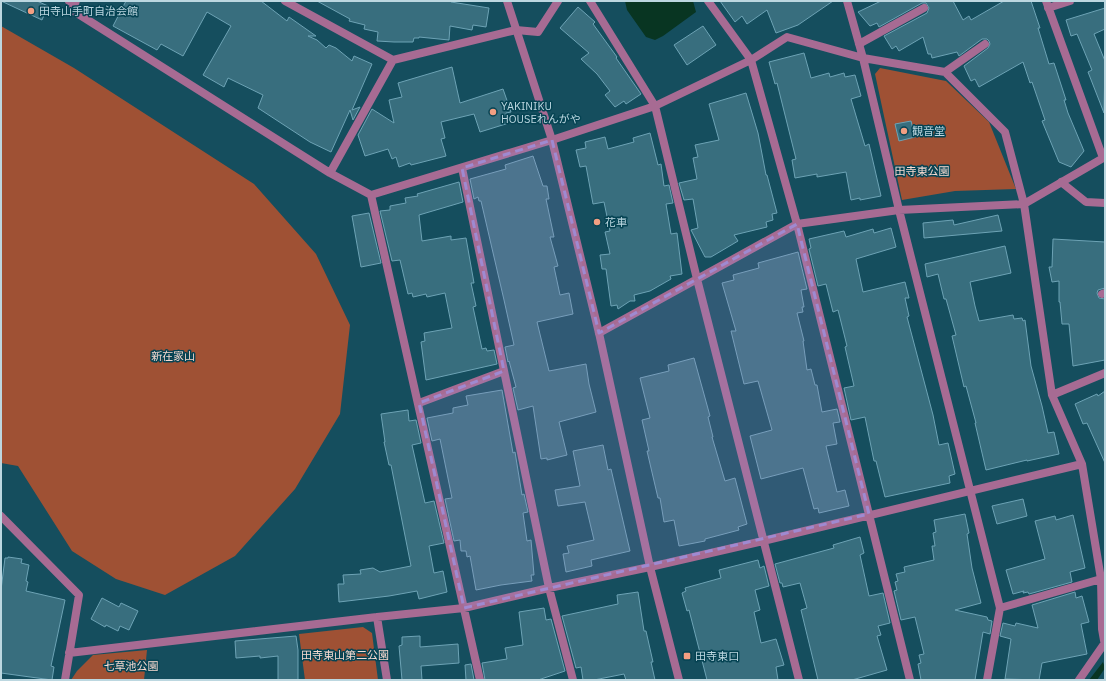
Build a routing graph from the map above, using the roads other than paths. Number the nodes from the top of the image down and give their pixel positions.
1 (285, 1) edge
2 (507, 1) edge
3 (558, 1) edge
4 (590, 1) edge
5 (708, 1) edge
6 (846, 1) edge
7 (1070, 1) edge
8 (73, 2) edge
9 (1047, 4) edge
10 (924, 8) dead end
11 (516, 30) junction
12 (859, 44) junction
13 (985, 44) dead end
14 (863, 58) junction
15 (393, 60) junction
16 (751, 60) junction
17 (945, 72) junction
18 (655, 106) junction
19 (552, 140) junction
20 (1104, 157) edge
21 (462, 168) junction
22 (330, 173) junction
23 (1061, 182) junction
24 (371, 195) junction
25 (1105, 203) edge
26 (1024, 204) junction
27 (899, 210) junction
28 (797, 224) junction
29 (697, 279) junction
30 (599, 333) junction
31 (504, 371) junction
32 (1105, 373) edge
33 (1052, 395) junction
34 (418, 403) junction
35 (1082, 464) junction
36 (972, 491) junction
37 (869, 514) junction
38 (1, 516) edge
39 (763, 541) junction
40 (650, 567) junction
41 (1101, 578) junction
42 (549, 588) junction
43 (464, 608) junction
44 (1000, 608) junction
45 (377, 617) junction
46 (1104, 629) edge
47 (1104, 645) edge
48 (69, 653) junction
49 (65, 680) edge
50 (387, 680) edge
51 (480, 680) edge
52 (573, 680) edge
53 (679, 680) edge
54 (800, 680) edge
55 (910, 680) edge
56 (987, 680) edge
57 (1079, 680) edge

1 - 15 street
2 - 11 street
3 - 11 street
4 - 18 street
5 - 16 street
6 - 12 street
7 - 9 street
8 - 22 street
9 - 20 street
10 - 12 street
11 - 15 street
11 - 19 street
12 - 14 street
13 - 17 street
14 - 16 street
14 - 17 street
14 - 27 street
15 - 22 street
16 - 18 street
16 - 28 street
17 - 26 street
18 - 19 street
18 - 29 street
19 - 21 street
19 - 30 street
20 - 23 street
21 - 24 street
21 - 31 street
22 - 24 street
23 - 25 street
23 - 26 street
24 - 34 street
26 - 27 street
26 - 33 street
27 - 28 street
27 - 36 street
28 - 29 street
28 - 37 street
29 - 30 street
29 - 39 street
30 - 40 street
31 - 34 street
31 - 42 street
32 - 33 street
33 - 35 street
34 - 43 street
35 - 36 street
35 - 41 street
36 - 37 street
36 - 44 street
37 - 39 street
37 - 55 street
38 - 48 street
39 - 40 street
39 - 54 street
40 - 42 street
40 - 53 street
41 - 44 street
41 - 46 street
42 - 43 street
42 - 52 street
43 - 45 street
43 - 51 street
44 - 56 street
45 - 48 street
45 - 50 street
46 - 47 street
47 - 57 street
48 - 49 street

